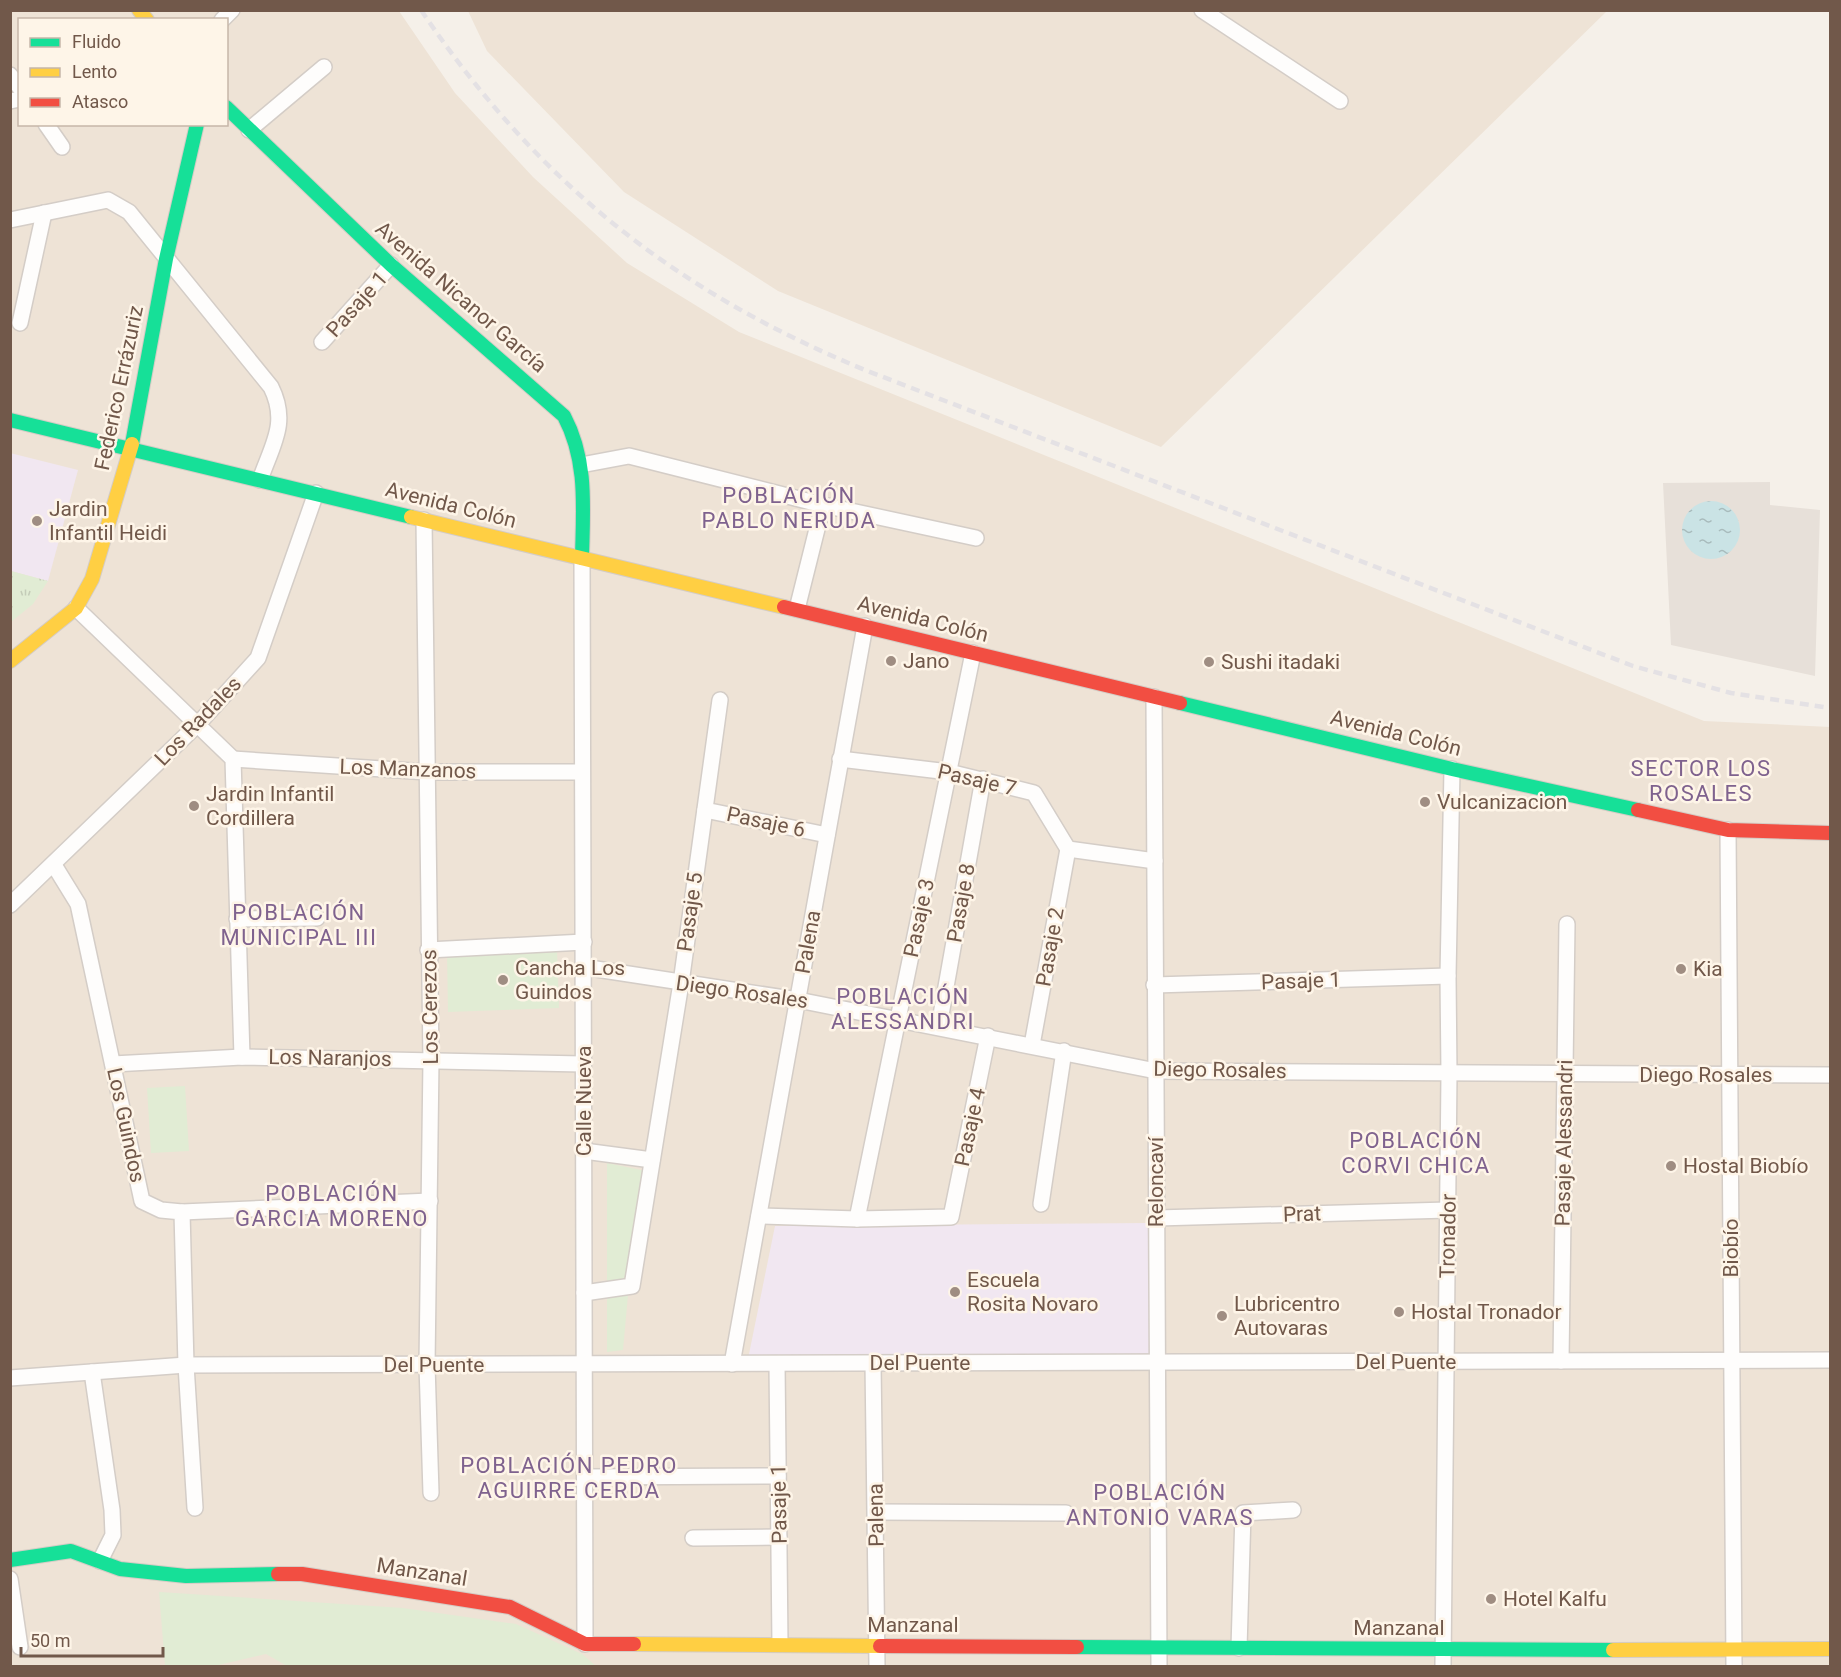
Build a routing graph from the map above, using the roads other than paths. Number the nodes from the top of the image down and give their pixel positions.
1 (1202, 10) edge
2 (324, 67) dead end
3 (1340, 101) dead end
4 (228, 109) edge
5 (47, 126) edge
6 (197, 126) edge
7 (249, 130) junction
8 (62, 147) dead end
9 (44, 213) junction
10 (10, 220) edge
11 (166, 259) junction
12 (391, 265) junction
13 (20, 323) dead end
14 (322, 342) dead end
15 (10, 420) edge
16 (131, 449) junction
17 (581, 465) junction
18 (260, 480) junction
19 (316, 493) junction
20 (824, 505) junction
21 (424, 520) junction
22 (976, 538) dead end
23 (582, 558) junction
24 (76, 608) junction
25 (796, 609) junction
26 (865, 626) junction
27 (973, 653) junction
28 (10, 661) edge
29 (1154, 697) junction
30 (720, 700) dead end
31 (199, 723) junction
32 (233, 759) junction
33 (840, 759) junction
34 (1452, 769) junction
35 (428, 772) junction
36 (582, 772) junction
37 (949, 772) junction
38 (983, 779) junction
39 (705, 810) junction
40 (1728, 830) junction
41 (1830, 833) edge
42 (827, 835) junction
43 (1068, 849) junction
44 (1155, 861) junction
45 (54, 865) junction
46 (10, 906) edge
47 (317, 918) dead end
48 (237, 919) junction
49 (1567, 924) dead end
50 (584, 942) junction
51 (428, 950) junction
52 (583, 967) junction
53 (1448, 976) junction
54 (681, 984) junction
55 (1154, 985) junction
56 (798, 999) junction
57 (898, 1018) junction
58 (939, 1026) junction
59 (988, 1036) junction
60 (1032, 1045) junction
61 (1064, 1051) junction
62 (242, 1056) junction
63 (431, 1060) junction
64 (113, 1064) junction
65 (583, 1064) junction
66 (1156, 1071) junction
67 (1449, 1073) junction
68 (1565, 1074) junction
69 (1730, 1075) junction
70 (1830, 1076) edge
71 (584, 1151) junction
72 (652, 1160) junction
73 (430, 1201) junction
74 (1041, 1204) dead end
75 (1448, 1210) junction
76 (182, 1212) junction
77 (759, 1216) junction
78 (1157, 1218) junction
79 (857, 1219) junction
80 (584, 1293) junction
81 (1830, 1360) edge
82 (1561, 1361) junction
83 (1732, 1361) junction
84 (1157, 1362) junction
85 (1446, 1362) junction
86 (873, 1363) junction
87 (584, 1364) junction
88 (732, 1364) junction
89 (777, 1364) junction
90 (186, 1365) junction
91 (427, 1365) junction
92 (92, 1372) junction
93 (10, 1378) edge
94 (778, 1476) junction
95 (585, 1477) junction
96 (431, 1493) dead end
97 (195, 1508) dead end
98 (1293, 1510) dead end
99 (876, 1512) junction
100 (1066, 1513) dead end
101 (779, 1537) junction
102 (693, 1538) dead end
103 (10, 1560) edge
104 (100, 1561) junction
105 (10, 1579) edge
106 (585, 1644) junction
107 (780, 1644) junction
108 (878, 1646) junction
109 (20, 1647) dead end
110 (1158, 1647) junction
111 (1239, 1648) junction
112 (1443, 1649) junction
113 (1830, 1649) edge
114 (1734, 1659) edge
115 (877, 1666) edge
116 (1159, 1666) edge
117 (1443, 1666) edge

1 - 3 street
2 - 7 street
4 - 7 street, Avenida Nicanor García
5 - 8 street
6 - 11 street, Federico Errázuriz
7 - 12 street, Avenida Nicanor García
9 - 10 street
9 - 11 street
9 - 13 street
11 - 16 street, Federico Errázuriz
11 - 18 street
12 - 14 street, Pasaje 1
12 - 17 street, Avenida Nicanor García
15 - 16 street, Avenida Colón
16 - 18 street, Avenida Colón
16 - 24 street, Federico Errázuriz
17 - 20 street
17 - 23 street, Avenida Nicanor García
18 - 19 street, Avenida Colón
19 - 21 street, Avenida Colón
19 - 31 street, Los Radales
20 - 22 street
20 - 25 street
21 - 23 street, Avenida Colón
21 - 35 street, Los Cerezos
23 - 25 street, Avenida Colón
23 - 36 street, Calle Nueva
24 - 28 street, Federico Errázuriz
24 - 31 street
25 - 26 street, Avenida Colón
26 - 27 street, Avenida Colón
26 - 33 street, Palena
27 - 29 street, Avenida Colón
27 - 37 street, Pasaje 3
29 - 34 street, Avenida Colón
29 - 44 street, Reloncaví
30 - 39 street, Pasaje 5
31 - 32 street
31 - 45 street, Los Radales
32 - 35 street, Los Manzanos
32 - 48 street
33 - 37 street, Pasaje 7
33 - 42 street, Palena
34 - 40 street, Avenida Colón
34 - 53 street, Tronador
35 - 36 street, Los Manzanos
35 - 51 street, Los Cerezos
36 - 50 street, Calle Nueva
37 - 38 street, Pasaje 7
37 - 57 street, Pasaje 3
38 - 43 street, Pasaje 7
38 - 58 street, Pasaje 8
39 - 42 street, Pasaje 6
39 - 54 street, Pasaje 5
40 - 41 street, Avenida Colón
40 - 69 street, Biobío
42 - 56 street, Palena
43 - 44 street
43 - 60 street, Pasaje 2
44 - 55 street, Reloncaví
45 - 46 street, Los Radales
45 - 64 street, Los Guindos
47 - 48 street
48 - 62 street
49 - 68 street, Pasaje Alessandri
50 - 51 street
50 - 52 street, Calle Nueva
51 - 63 street, Los Cerezos
52 - 54 street, Diego Rosales
52 - 65 street, Calle Nueva
53 - 55 street, Pasaje 1
53 - 67 street, Tronador
54 - 56 street, Diego Rosales
54 - 72 street, Pasaje 5
55 - 66 street, Reloncaví
56 - 57 street, Diego Rosales
56 - 77 street, Palena
57 - 58 street, Diego Rosales
57 - 79 street, Pasaje 3
58 - 59 street, Diego Rosales
59 - 60 street, Diego Rosales
59 - 79 street, Pasaje 4
60 - 61 street, Diego Rosales
61 - 66 street, Diego Rosales
61 - 74 street
62 - 63 street, Los Naranjos
62 - 64 street, Los Naranjos
63 - 65 street, Los Naranjos
63 - 73 street, Los Cerezos
64 - 76 street, Los Guindos
65 - 71 street, Calle Nueva
66 - 67 street, Diego Rosales
66 - 78 street, Reloncaví
67 - 68 street, Diego Rosales
67 - 75 street, Tronador
68 - 69 street, Diego Rosales
68 - 82 street, Pasaje Alessandri
69 - 70 street, Diego Rosales
69 - 83 street, Biobío
71 - 72 street
71 - 80 street, Calle Nueva
72 - 80 street, Pasaje 5
73 - 76 street
73 - 91 street, Los Cerezos
75 - 78 street, Prat
75 - 85 street, Tronador
76 - 90 street
77 - 79 street
77 - 88 street, Palena
78 - 84 street, Reloncaví
80 - 87 street, Calle Nueva
81 - 83 street, Del Puente
82 - 83 street, Del Puente
82 - 85 street, Del Puente
83 - 114 street, Biobío
84 - 85 street, Del Puente
84 - 86 street, Del Puente
84 - 110 street, Reloncaví
85 - 112 street, Tronador
86 - 89 street, Del Puente
86 - 99 street, Palena
87 - 88 street, Del Puente
87 - 91 street, Del Puente
87 - 95 street, Calle Nueva
88 - 89 street, Del Puente
89 - 94 street, Pasaje 1
90 - 91 street, Del Puente
90 - 92 street, Del Puente
90 - 97 street
91 - 96 street, Los Cerezos
92 - 93 street, Del Puente
92 - 104 street
94 - 95 street
94 - 101 street, Pasaje 1
95 - 106 street, Calle Nueva
98 - 111 street
99 - 100 street
99 - 108 street, Palena
101 - 102 street
101 - 107 street, Pasaje 1
103 - 104 street, Manzanal
104 - 106 street, Manzanal
105 - 109 street
106 - 107 street, Manzanal
107 - 108 street, Manzanal
108 - 110 street, Manzanal
108 - 115 street, Palena
110 - 111 street, Manzanal
110 - 116 street, Reloncaví
111 - 112 street, Manzanal
112 - 114 street, Manzanal
112 - 117 street, Tronador
113 - 114 street, Manzanal

